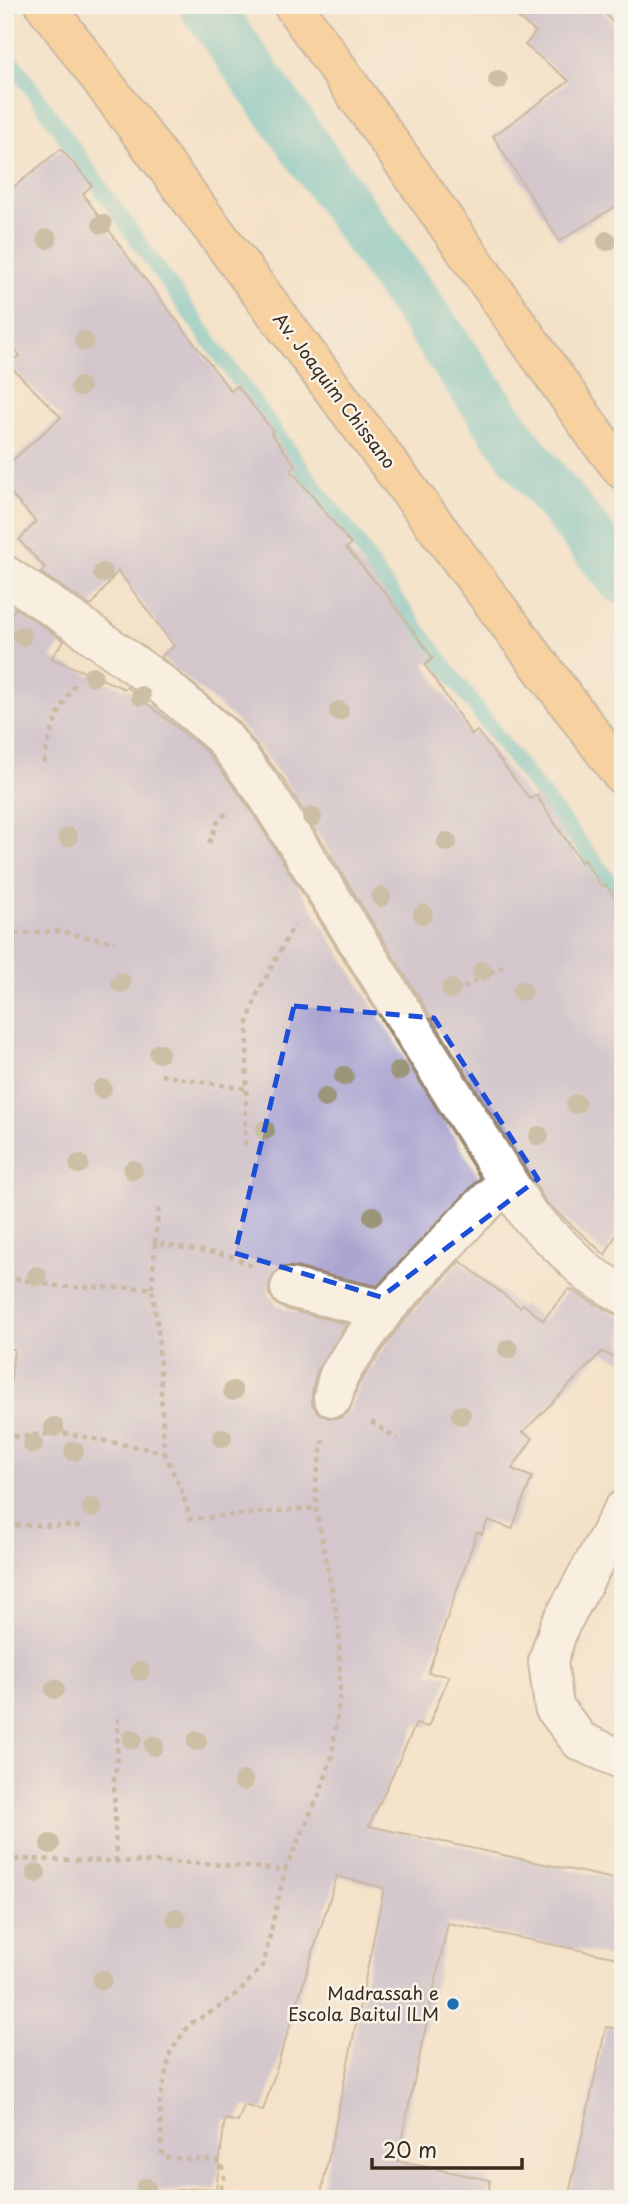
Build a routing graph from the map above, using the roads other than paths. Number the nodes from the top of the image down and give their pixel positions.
1 (45, 5) edge
2 (293, 5) edge
3 (623, 470) edge
4 (5, 575) edge
5 (623, 776) edge
6 (506, 1183) junction
7 (290, 1288) road end
8 (623, 1294) edge
9 (384, 1310) junction
10 (333, 1397) road end
11 (623, 1510) edge
12 (623, 1760) edge

1 - 5 main road, Av. Joaquim Chissano
2 - 3 main road
4 - 6 street
6 - 8 street
6 - 9 street
7 - 9 street
9 - 10 street
11 - 12 street

